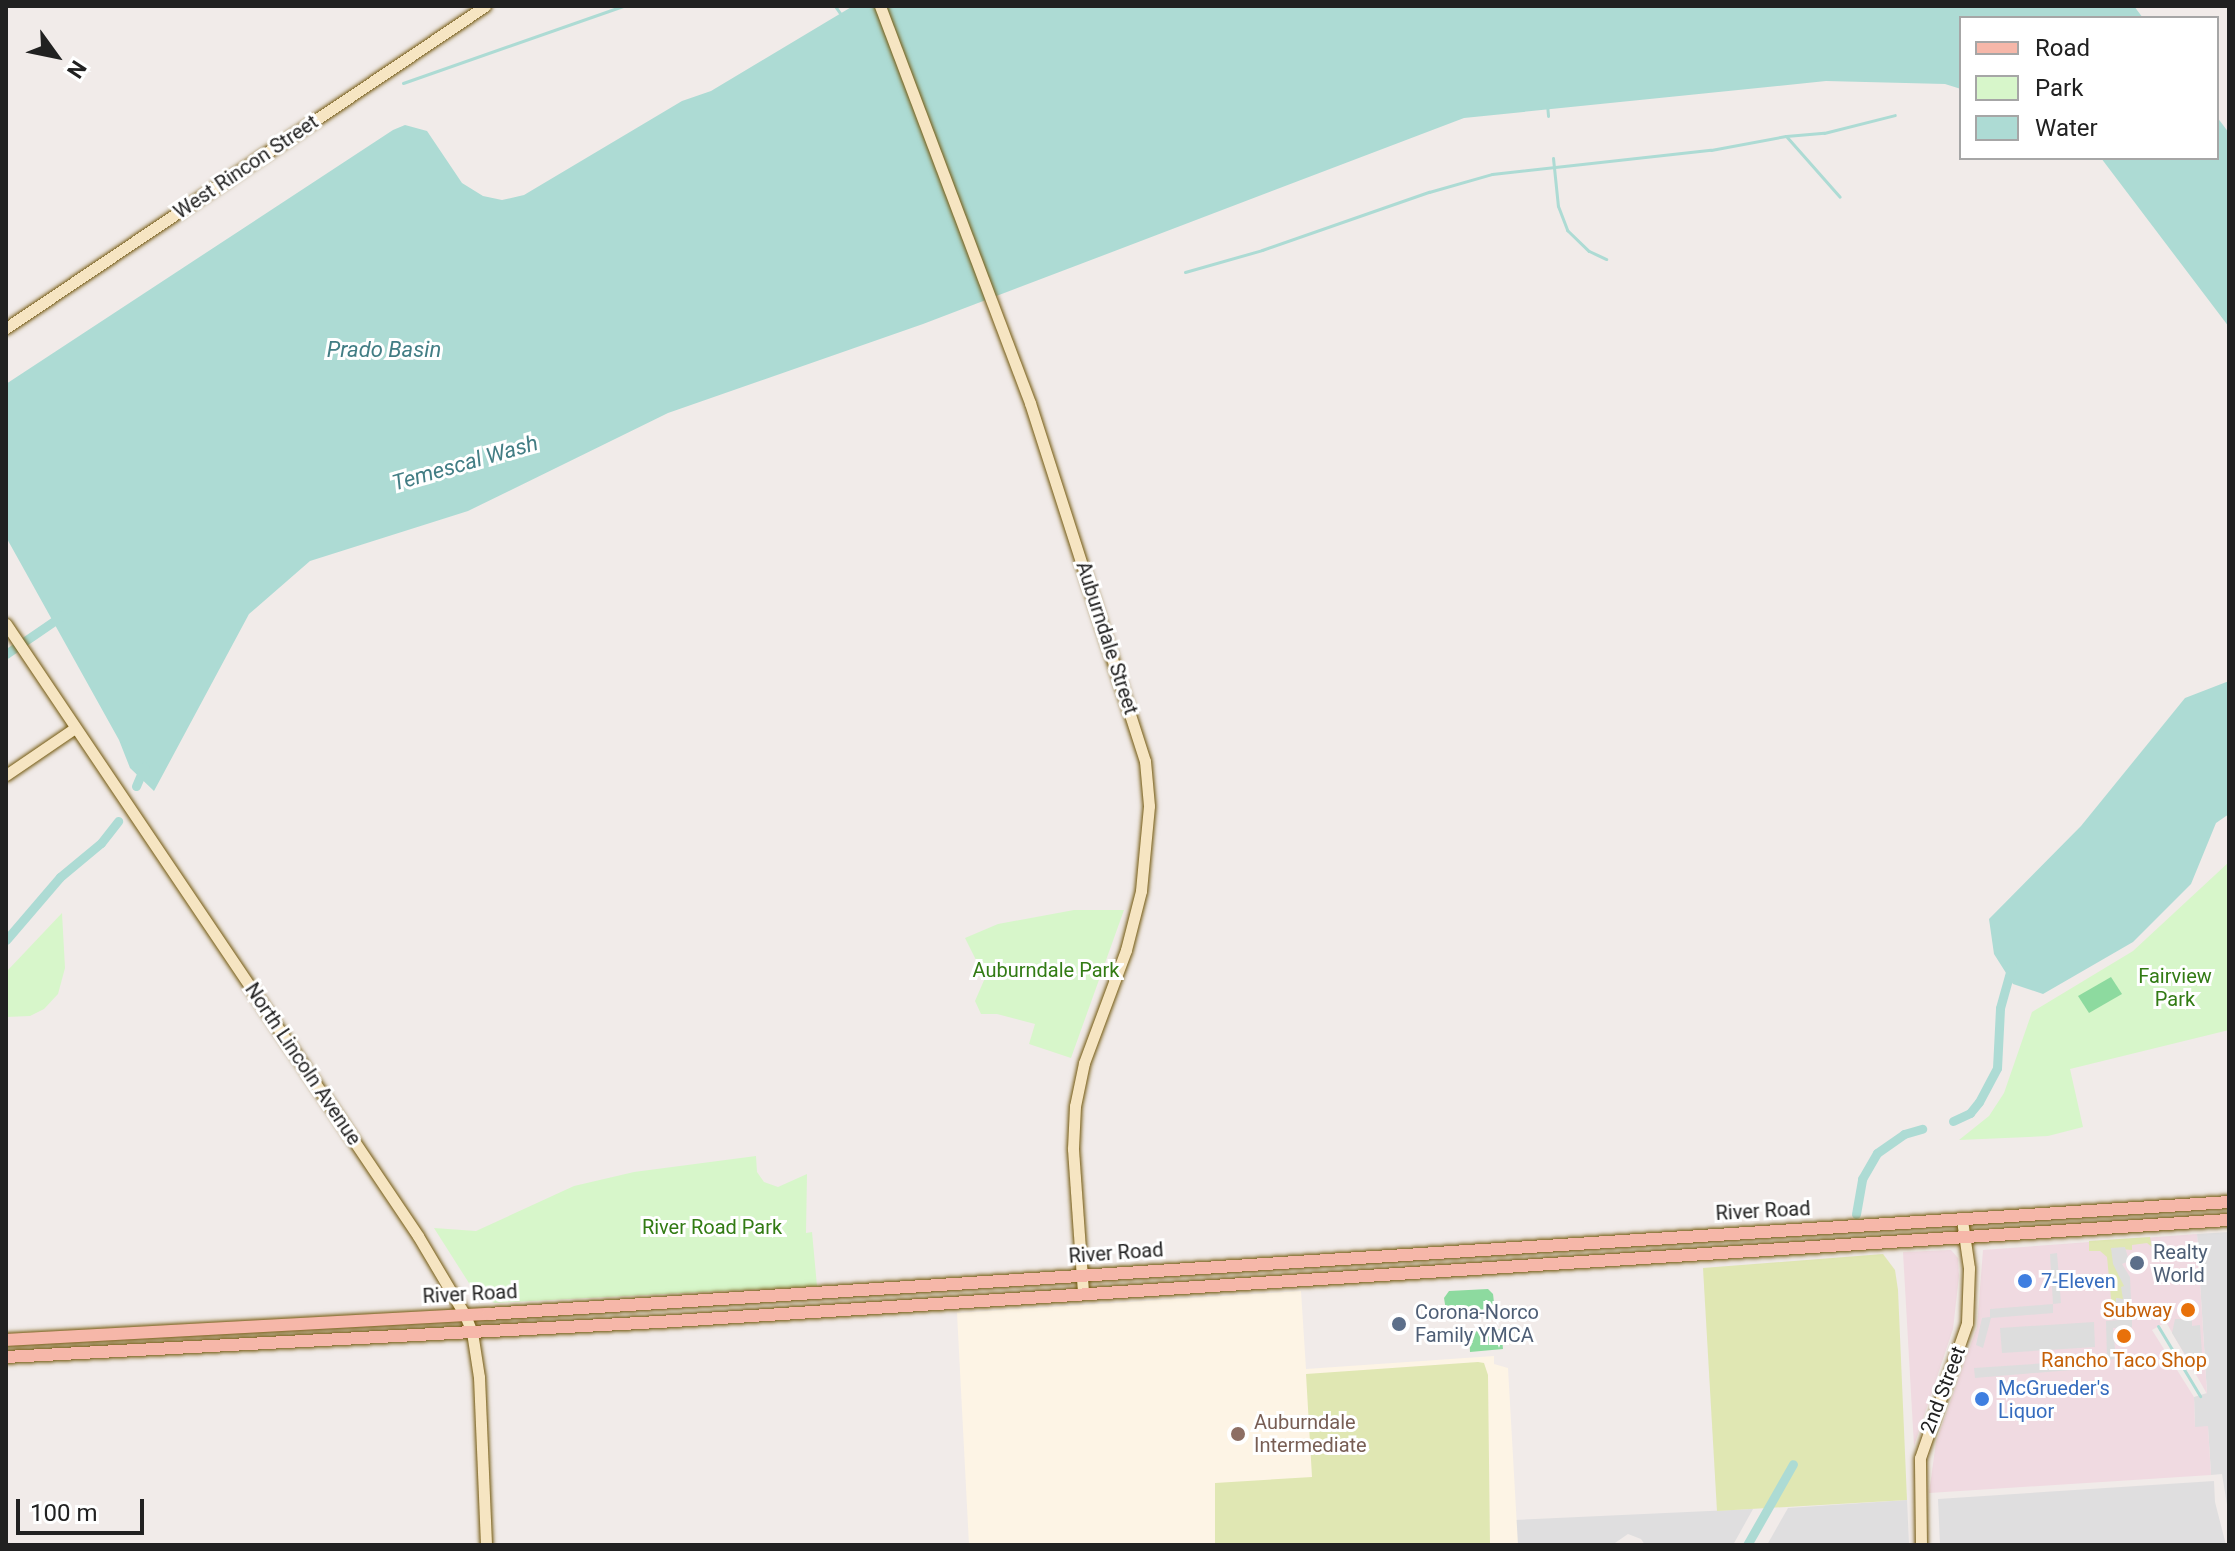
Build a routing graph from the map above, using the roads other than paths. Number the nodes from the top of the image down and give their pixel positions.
1 (485, 6) edge
2 (880, 6) edge
3 (6, 328) edge
4 (6, 624) edge
5 (75, 728) junction
6 (6, 775) edge
7 (2229, 1202) edge
8 (1962, 1220) junction
9 (2229, 1220) edge
10 (1965, 1236) junction
11 (1082, 1275) junction
12 (1083, 1292) junction
13 (465, 1315) junction
14 (472, 1332) junction
15 (6, 1340) edge
16 (6, 1357) edge
17 (486, 1545) edge
18 (1921, 1545) edge

1 - 3 street, West Rincon Street
2 - 11 street, Auburndale Street
4 - 5 street, North Lincoln Avenue
5 - 6 street
5 - 13 street, North Lincoln Avenue
7 - 8 main road, River Road
8 - 10 street, 2nd Street
8 - 11 main road, River Road
9 - 10 main road, River Road
10 - 12 main road, River Road
10 - 18 street, 2nd Street
11 - 12 street, Auburndale Street
11 - 13 main road, River Road
12 - 14 main road, River Road
13 - 14 street, North Lincoln Avenue
13 - 15 main road, River Road
14 - 16 main road, River Road
14 - 17 street, North Lincoln Avenue

